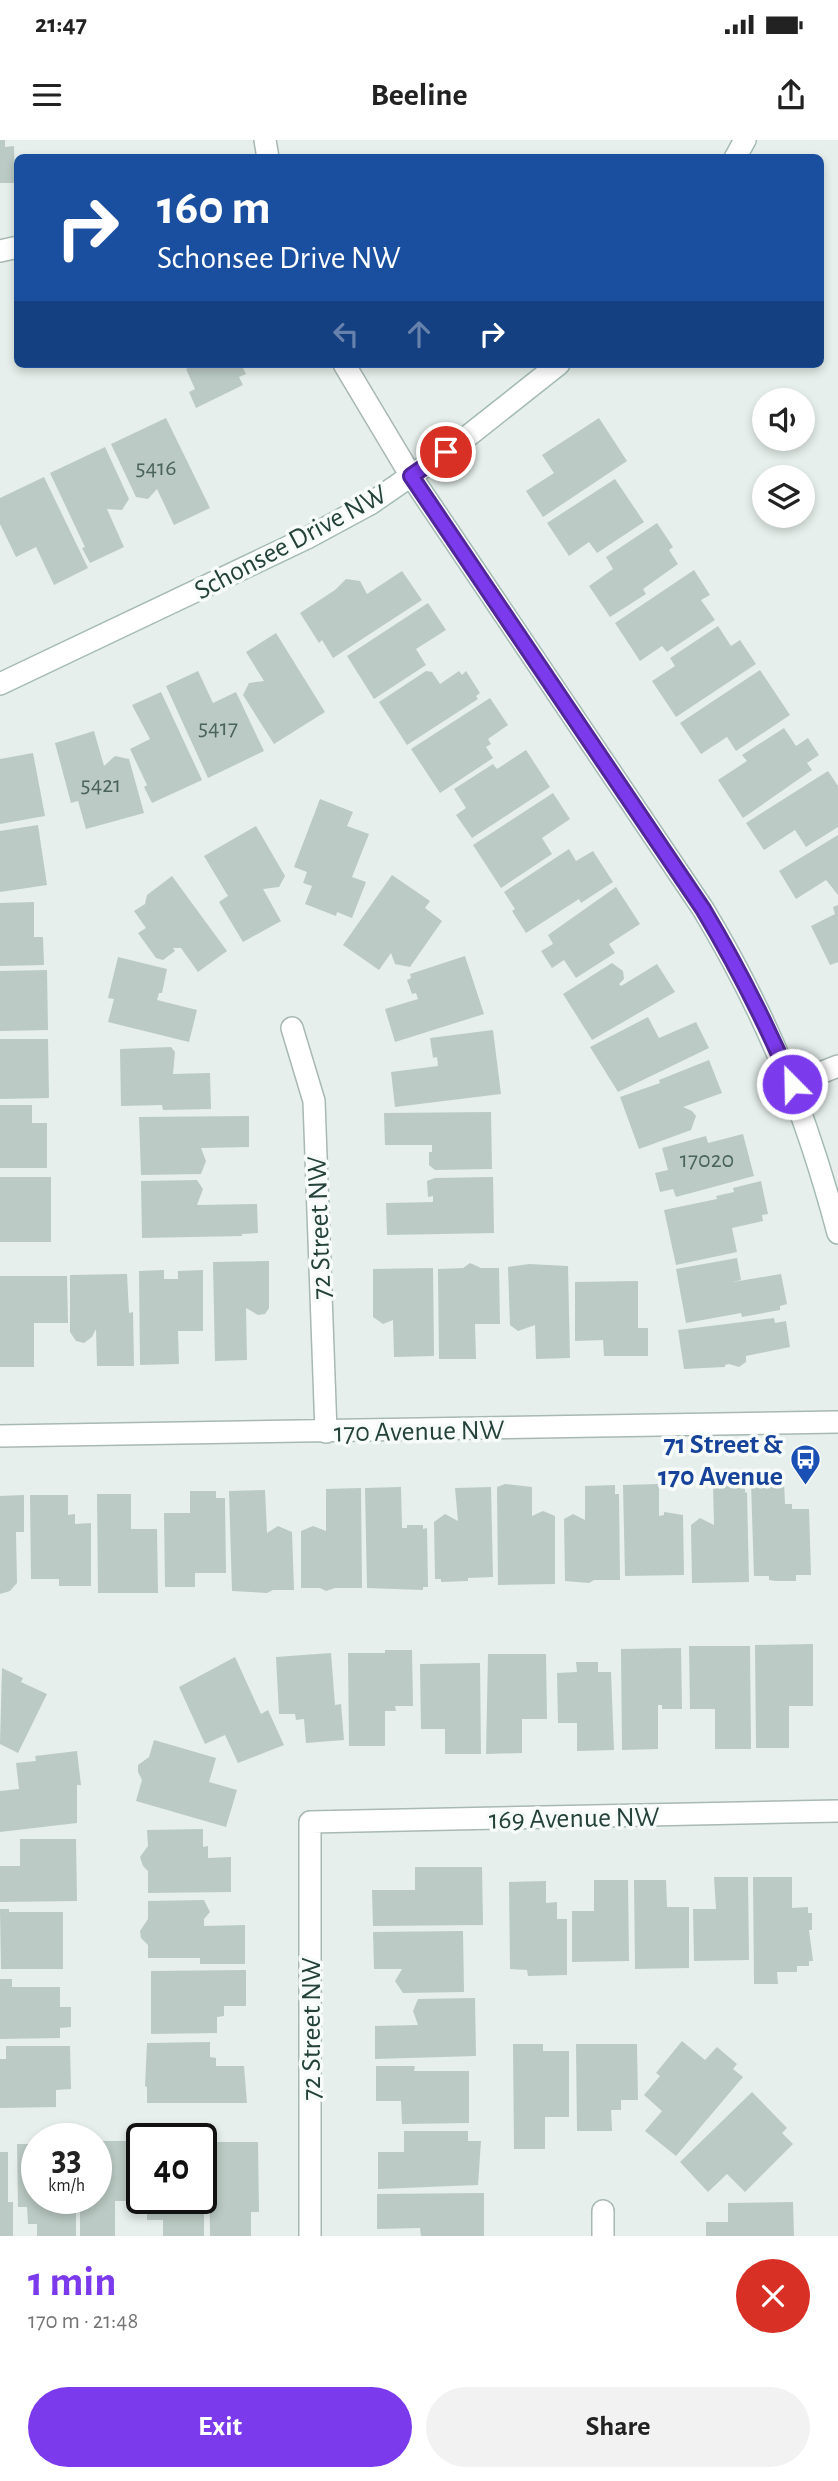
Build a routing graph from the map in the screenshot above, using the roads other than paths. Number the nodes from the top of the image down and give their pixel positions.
1 (346, 368) edge
2 (554, 368) edge
3 (411, 476) junction
4 (0, 684) edge
5 (292, 1028) dead end
6 (838, 1066) edge
7 (792, 1084) junction
8 (838, 1233) edge
9 (838, 1422) edge
10 (326, 1432) junction
11 (0, 1436) edge
12 (838, 1811) edge
13 (310, 1822) joint
14 (603, 2211) dead end
15 (310, 2236) edge
16 (603, 2236) edge

1 - 3 street
2 - 3 street, Schonsee Drive NW
3 - 4 street, Schonsee Drive NW
3 - 7 street
5 - 10 street, 72 Street NW
6 - 7 street
7 - 8 street
9 - 10 street, 170 Avenue NW
10 - 11 street, 170 Avenue NW
12 - 13 street, 169 Avenue NW
13 - 15 street, 72 Street NW
14 - 16 street

